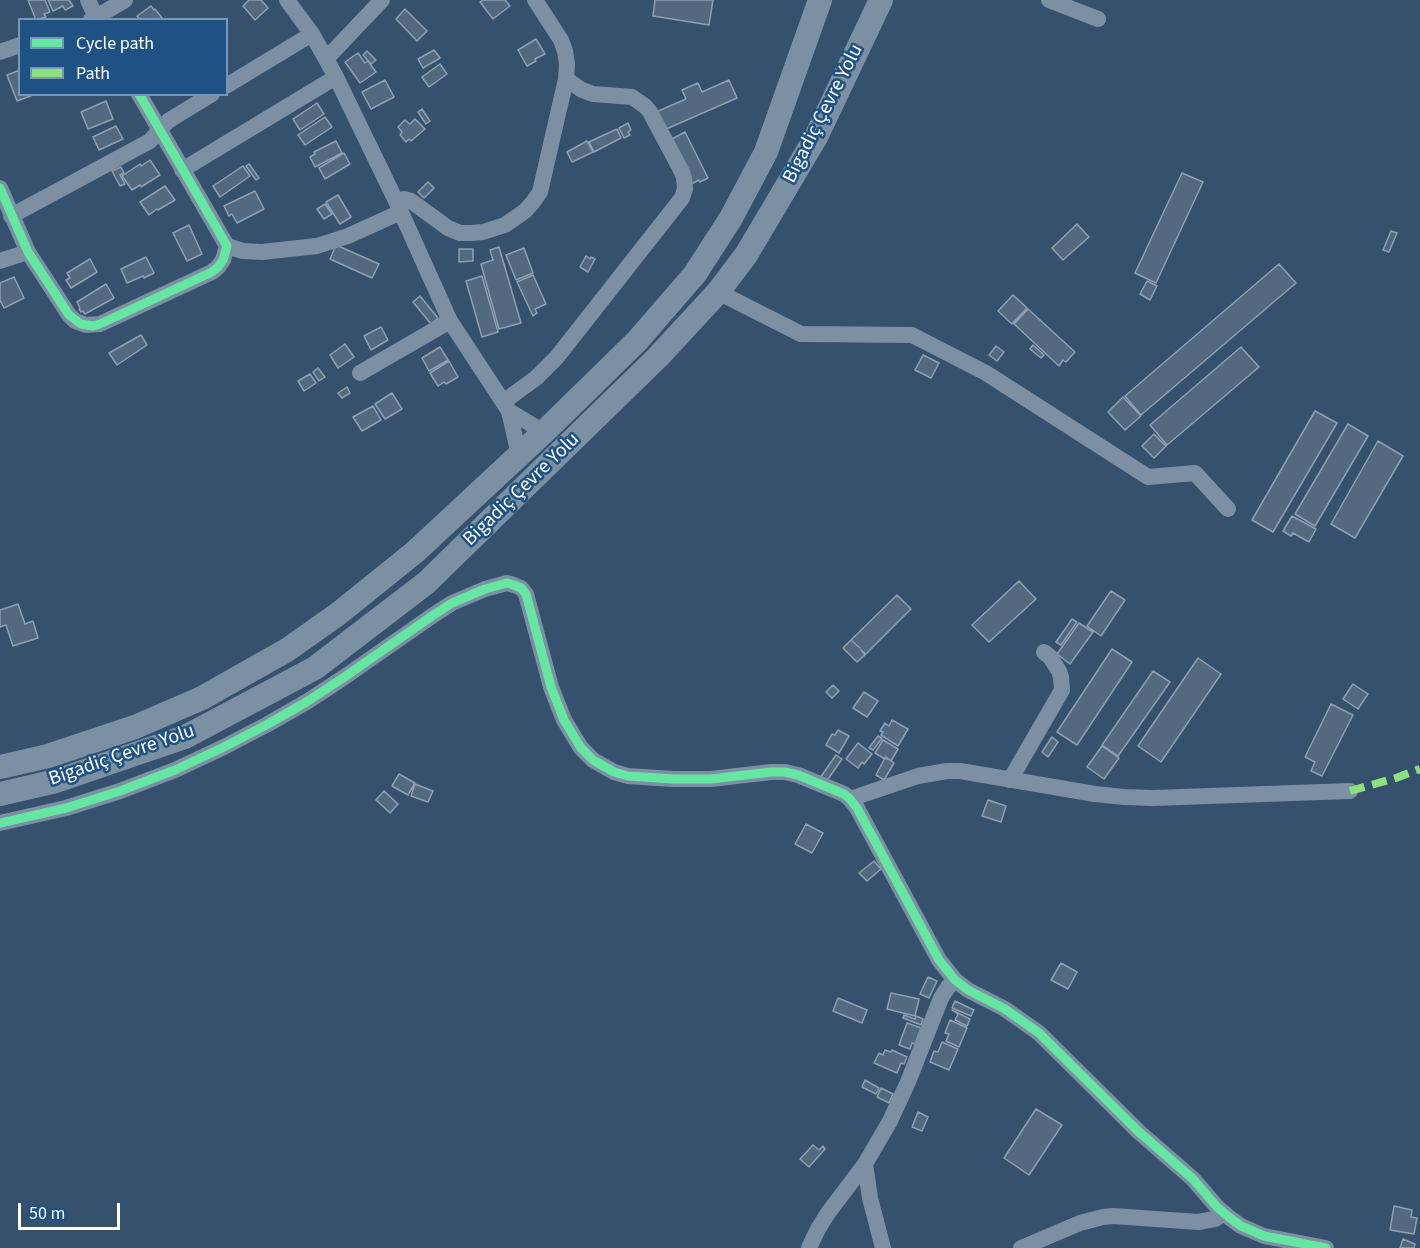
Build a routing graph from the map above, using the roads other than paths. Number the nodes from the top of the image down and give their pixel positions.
1 (88, 0) edge
2 (125, 0) edge
3 (287, 0) edge
4 (382, 0) edge
5 (535, 0) edge
6 (820, 0) edge
7 (881, 0) edge
8 (1049, 0) edge
9 (95, 18) edge
10 (97, 18) edge
11 (1098, 19) dead end
12 (312, 34) junction
13 (18, 46) edge
14 (0, 52) edge
15 (326, 59) junction
16 (336, 77) junction
17 (566, 79) junction
18 (228, 85) edge
19 (140, 96) edge
20 (209, 96) edge
21 (160, 132) junction
22 (182, 170) junction
23 (0, 188) edge
24 (399, 207) junction
25 (11, 216) junction
26 (227, 246) junction
27 (28, 252) junction
28 (0, 261) edge
29 (718, 292) junction
30 (450, 321) junction
31 (360, 373) dead end
32 (506, 406) junction
33 (544, 432) junction
34 (519, 455) junction
35 (1228, 509) dead end
36 (1044, 652) dead end
37 (0, 767) edge
38 (1010, 780) junction
39 (1350, 791) dead end
40 (0, 794) edge
41 (850, 799) junction
42 (0, 824) edge
43 (955, 980) junction
44 (865, 1164) junction
45 (1224, 1213) junction
46 (809, 1248) edge
47 (883, 1248) edge
48 (1021, 1248) edge
49 (1326, 1248) edge

1 - 9 street
2 - 10 street
3 - 12 street
4 - 15 street
5 - 17 street
6 - 33 highway, Bigadiç Çevre Yolu
7 - 29 highway, Bigadiç Çevre Yolu
8 - 11 street
12 - 15 street
12 - 18 street
13 - 14 street
15 - 16 street
16 - 22 street
16 - 24 street
17 - 24 street
17 - 32 street
19 - 21 street
20 - 21 street
21 - 22 street
21 - 25 street
22 - 26 street
23 - 25 street
24 - 26 street
24 - 30 street
25 - 27 street
26 - 27 street
27 - 28 street
29 - 35 street
29 - 40 highway, Bigadiç Çevre Yolu
30 - 31 street
30 - 32 street
32 - 33 street
32 - 34 street
33 - 34 highway, Bigadiç Çevre Yolu
34 - 37 highway, Bigadiç Çevre Yolu
36 - 38 street
38 - 39 street
38 - 41 street
41 - 42 street
41 - 43 street
43 - 44 street
43 - 45 street
44 - 46 street
44 - 47 street
45 - 48 street
45 - 49 street

